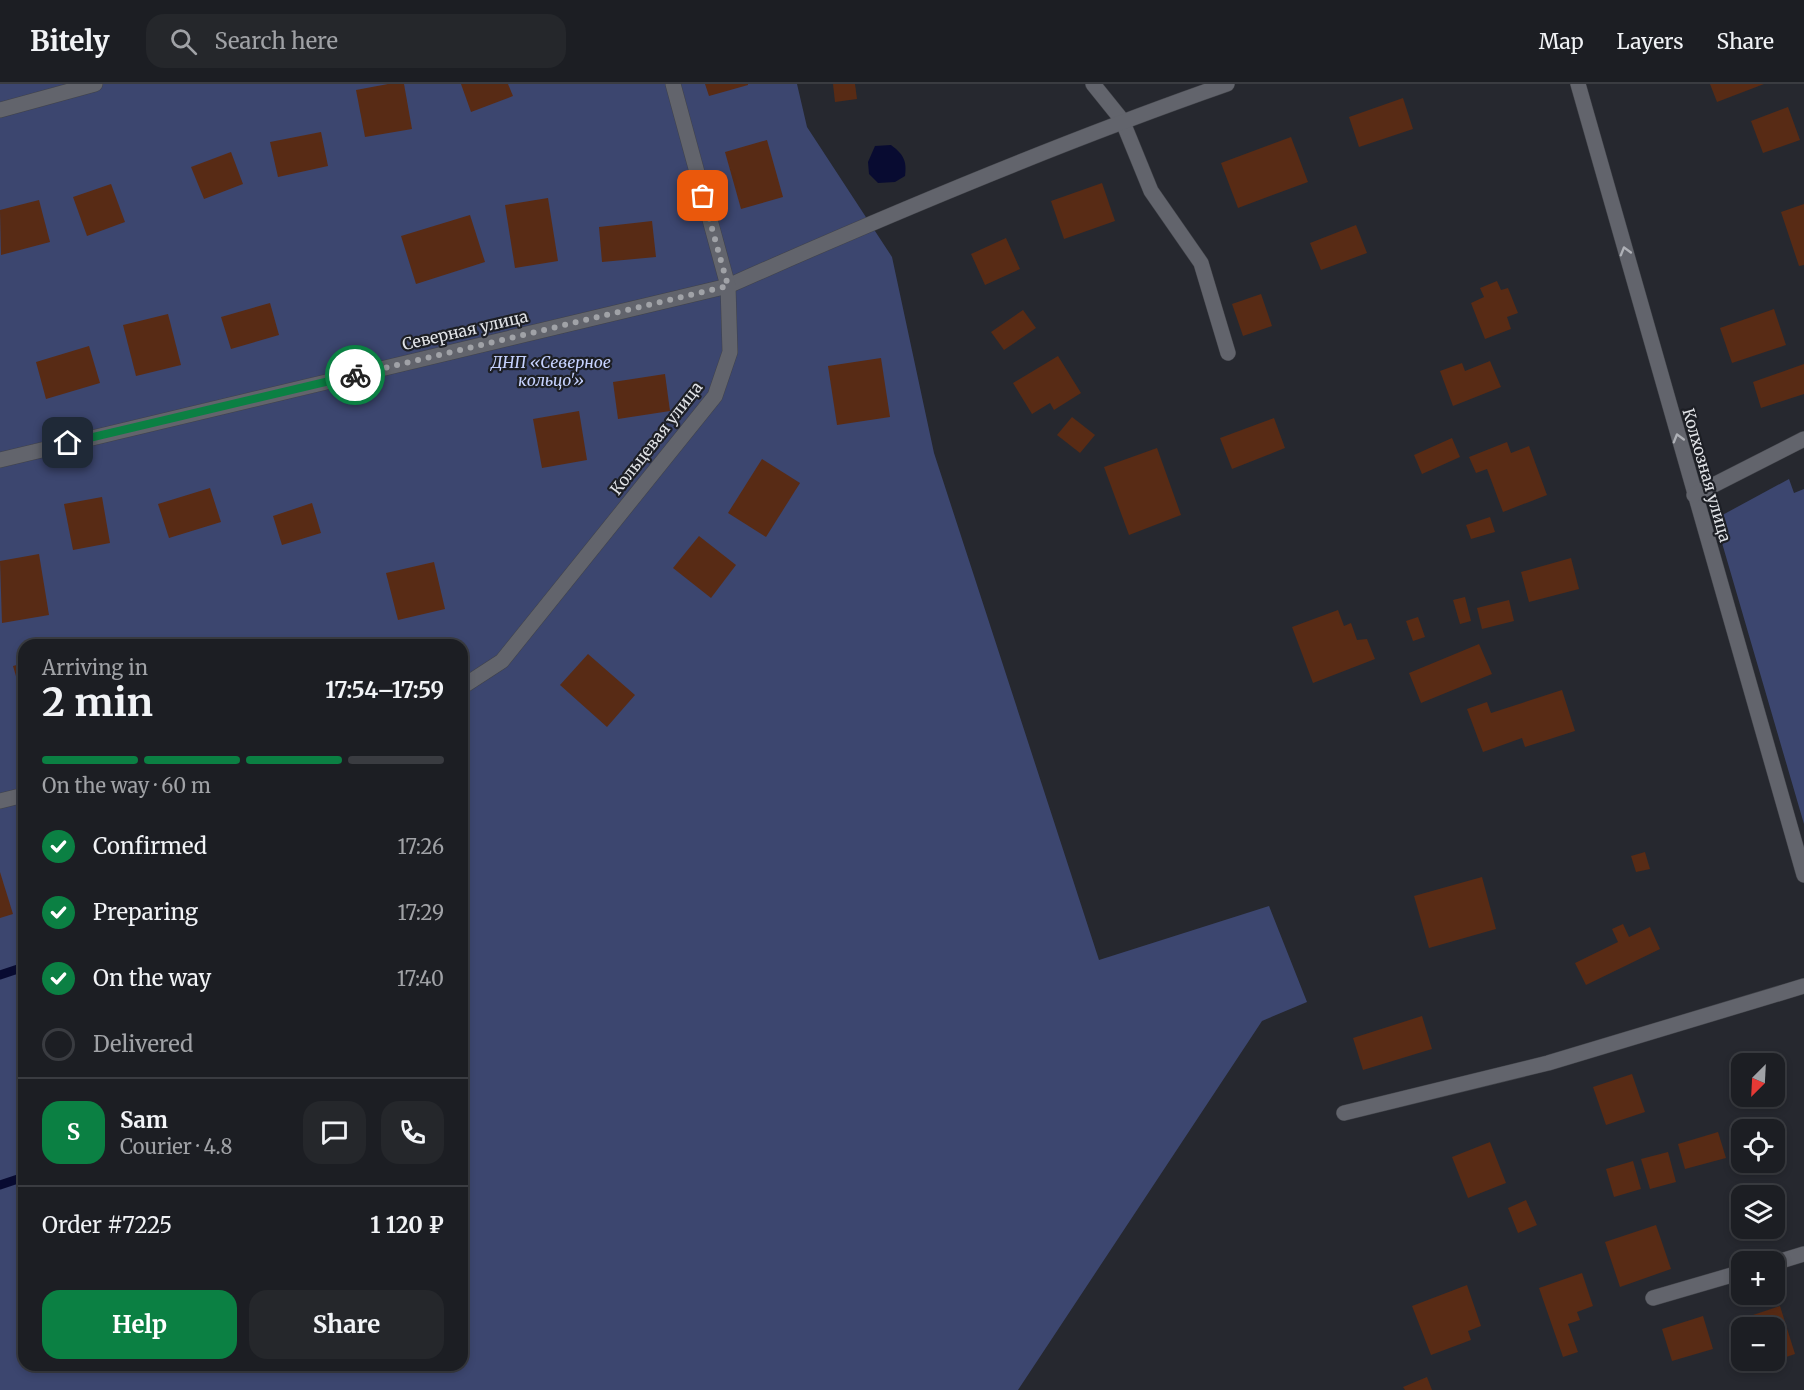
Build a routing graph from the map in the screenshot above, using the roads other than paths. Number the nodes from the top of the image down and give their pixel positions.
1 (95, 84) edge
2 (673, 84) edge
3 (1093, 84) edge
4 (1227, 84) edge
5 (1578, 84) edge
6 (0, 110) edge
7 (1122, 120) junction
8 (728, 286) junction
9 (1228, 353) dead end
10 (1804, 439) edge
11 (0, 460) edge
12 (1694, 495) junction
13 (468, 683) edge
14 (18, 796) edge
15 (0, 801) edge
16 (1804, 875) edge
17 (1804, 986) edge
18 (1344, 1113) dead end
19 (1804, 1254) edge
20 (1785, 1260) edge
21 (1731, 1275) edge
22 (1653, 1298) dead end

1 - 6 street
2 - 8 street, Кольцевая улица
3 - 7 street
4 - 7 street, Северная улица
12 -> 5 street, Колхозная улица
7 - 8 street, Северная улица
7 - 9 street
8 - 11 street, Северная улица
8 - 13 street, Кольцевая улица
10 - 12 street
12 - 16 street, Колхозная улица
14 - 15 street
17 - 18 street
19 - 20 street
21 - 22 street

